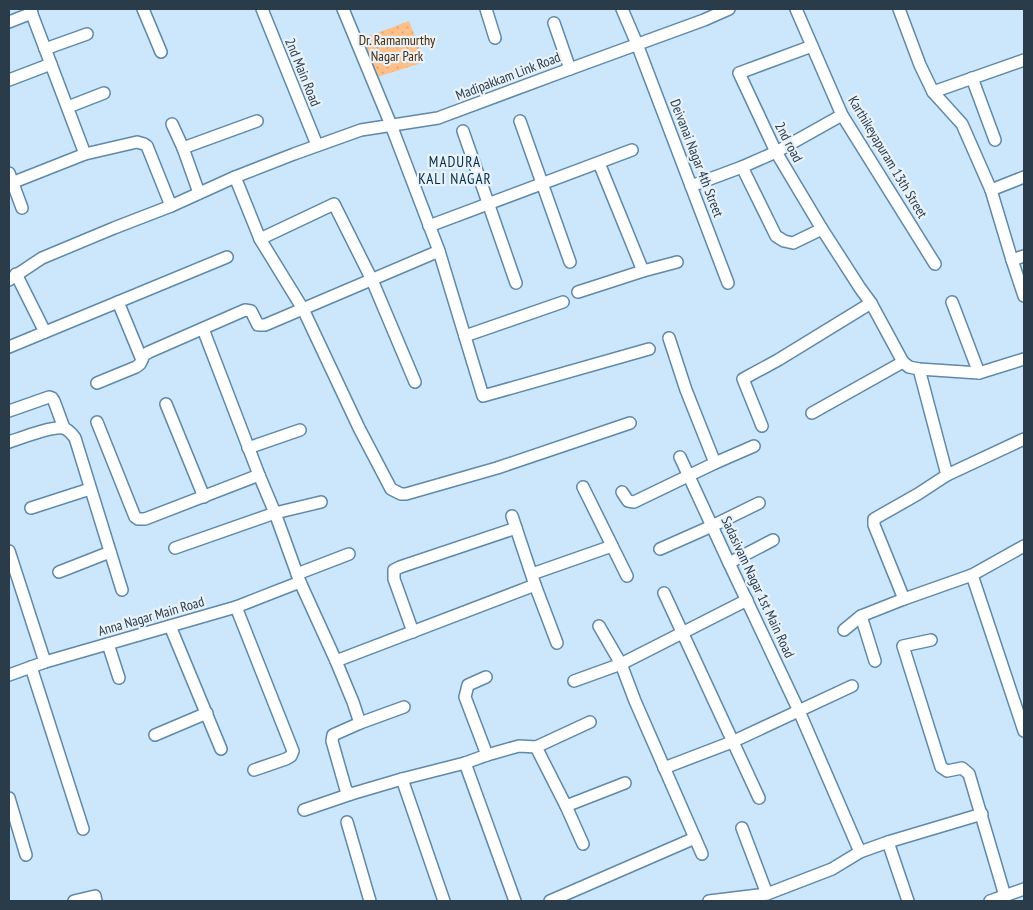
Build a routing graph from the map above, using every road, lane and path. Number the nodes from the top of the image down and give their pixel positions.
1 (143, 9) edge
2 (262, 9) edge
3 (343, 9) edge
4 (486, 9) edge
5 (622, 9) edge
6 (728, 9) edge
7 (796, 9) edge
8 (898, 9) edge
9 (31, 11) edge
10 (9, 22) edge
11 (554, 23) dead end
12 (87, 34) dead end
13 (495, 38) dead end
14 (637, 44) junction
15 (812, 46) junction
16 (45, 48) junction
17 (161, 52) dead end
18 (1024, 60) edge
19 (51, 64) junction
20 (570, 69) junction
21 (972, 78) junction
22 (9, 80) edge
23 (933, 92) junction
24 (104, 93) dead end
25 (68, 107) junction
26 (842, 115) junction
27 (520, 120) dead end
28 (257, 121) dead end
29 (172, 124) dead end
30 (391, 125) junction
31 (463, 131) dead end
32 (995, 140) dead end
33 (317, 146) junction
34 (183, 148) junction
35 (632, 150) dead end
36 (776, 152) junction
37 (85, 154) junction
38 (599, 163) junction
39 (742, 166) junction
40 (235, 177) junction
41 (1024, 177) edge
42 (10, 180) edge
43 (542, 184) junction
44 (691, 186) junction
45 (991, 190) junction
46 (199, 193) junction
47 (488, 204) junction
48 (171, 206) junction
49 (22, 208) dead end
50 (429, 226) junction
51 (822, 229) junction
52 (260, 239) junction
53 (439, 251) junction
54 (1024, 256) edge
55 (227, 257) dead end
56 (1012, 260) junction
57 (570, 262) dead end
58 (677, 262) dead end
59 (935, 264) dead end
60 (643, 271) junction
61 (13, 277) edge
62 (372, 280) junction
63 (516, 283) dead end
64 (728, 283) dead end
65 (578, 292) dead end
66 (1024, 296) edge
67 (118, 302) junction
68 (563, 302) dead end
69 (952, 302) dead end
70 (871, 303) junction
71 (303, 309) junction
72 (203, 329) junction
73 (45, 332) junction
74 (465, 336) junction
75 (669, 338) dead end
76 (9, 347) edge
77 (649, 349) dead end
78 (1024, 359) edge
79 (142, 360) junction
80 (903, 362) junction
81 (919, 369) junction
82 (979, 373) junction
83 (415, 382) dead end
84 (97, 383) dead end
85 (166, 404) dead end
86 (9, 411) edge
87 (812, 413) dead end
88 (97, 422) dead end
89 (630, 423) dead end
90 (762, 426) dead end
91 (64, 428) junction
92 (300, 430) dead end
93 (1024, 439) edge
94 (9, 442) edge
95 (754, 446) dead end
96 (248, 448) junction
97 (680, 457) dead end
98 (715, 463) junction
99 (258, 475) junction
100 (947, 475) junction
101 (689, 476) junction
102 (583, 487) dead end
103 (90, 489) junction
104 (622, 492) dead end
105 (204, 497) junction
106 (321, 502) dead end
107 (759, 503) dead end
108 (31, 508) dead end
109 (275, 513) junction
110 (712, 526) junction
111 (773, 540) dead end
112 (612, 546) junction
113 (1024, 546) edge
114 (175, 548) dead end
115 (660, 549) dead end
116 (9, 551) edge
117 (110, 552) junction
118 (349, 554) dead end
119 (729, 563) junction
120 (59, 572) dead end
121 (972, 575) junction
122 (626, 576) dead end
123 (299, 578) junction
124 (534, 580) junction
125 (122, 590) dead end
126 (664, 593) dead end
127 (904, 599) junction
128 (747, 600) junction
129 (236, 607) junction
130 (861, 616) junction
131 (170, 626) junction
132 (598, 626) dead end
133 (844, 630) dead end
134 (413, 632) junction
135 (683, 632) junction
136 (931, 640) dead end
137 (557, 643) dead end
138 (108, 644) junction
139 (336, 661) junction
140 (875, 661) dead end
141 (45, 662) junction
142 (621, 664) junction
143 (31, 667) junction
144 (9, 675) edge
145 (119, 678) dead end
146 (486, 678) dead end
147 (574, 681) dead end
148 (852, 686) dead end
149 (404, 707) dead end
150 (799, 711) junction
151 (206, 713) junction
152 (590, 722) dead end
153 (360, 723) junction
154 (1024, 731) edge
155 (155, 735) dead end
156 (732, 742) junction
157 (536, 747) junction
158 (221, 749) dead end
159 (487, 755) junction
160 (465, 763) junction
161 (664, 768) junction
162 (254, 770) dead end
163 (402, 779) junction
164 (625, 783) dead end
165 (351, 794) junction
166 (9, 798) edge
167 (759, 798) dead end
168 (566, 806) junction
169 (304, 810) dead end
170 (982, 814) junction
171 (347, 822) dead end
172 (742, 828) dead end
173 (83, 829) dead end
174 (695, 838) junction
175 (888, 842) junction
176 (582, 844) dead end
177 (860, 852) junction
178 (702, 854) dead end
179 (26, 855) dead end
180 (1024, 889) edge
181 (767, 894) junction
182 (1005, 896) junction
183 (74, 901) edge
184 (96, 901) edge
185 (370, 901) edge
186 (444, 901) edge
187 (515, 901) edge
188 (550, 901) edge
189 (709, 901) edge
190 (908, 901) edge
191 (990, 901) edge

1 - 17 street
2 - 33 street, 2nd Main Road
3 - 30 street
4 - 13 street
5 - 14 street, Deivanai Nagar 4th Street
6 - 14 street, Madipakkam Link Road
7 - 15 street, Karthikeyapuram 13th Street
8 - 23 street
9 - 10 street
9 - 16 street
11 - 20 street
12 - 16 street
14 - 20 street, Madipakkam Link Road
14 - 44 street, Deivanai Nagar 4th Street
15 - 26 street, Karthikeyapuram 13th Street
15 - 36 street, 2nd road
16 - 19 street
18 - 21 street
19 - 22 street
19 - 25 street
20 - 30 street, Madipakkam Link Road
21 - 23 street
21 - 32 street
23 - 45 street
24 - 25 street
25 - 37 street
26 - 36 street
26 - 59 street, Karthikeyapuram 13th Street
27 - 43 street
28 - 34 street
29 - 34 street
30 - 33 street, Madipakkam Link Road
30 - 50 street
31 - 47 street
33 - 40 street, Madipakkam Link Road
34 - 46 street
35 - 38 street
36 - 39 street
36 - 51 street, 2nd road
37 - 42 street
37 - 48 street
38 - 43 street
38 - 60 street
39 - 44 street
39 - 51 street
40 - 46 street, Madipakkam Link Road
40 - 52 street
41 - 45 street
42 - 49 street
43 - 47 street
43 - 57 street
44 - 64 street, Deivanai Nagar 4th Street
45 - 56 street
46 - 48 street, Madipakkam Link Road
47 - 50 street
47 - 63 street
48 - 61 street, Madipakkam Link Road
50 - 53 street
51 - 70 street, 2nd road
52 - 62 street
52 - 71 street
53 - 62 street
53 - 74 street
54 - 56 street
55 - 67 street
56 - 66 street
58 - 60 street
60 - 65 street
61 - 73 street
62 - 71 street
62 - 83 street
67 - 73 street
67 - 79 street
68 - 74 street
69 - 82 street
70 - 80 street, 2nd road
70 - 90 street
71 - 72 street
71 - 89 street
72 - 79 street
72 - 96 street
73 - 76 street
74 - 77 street
75 - 98 street
78 - 82 street
79 - 84 street
80 - 81 street
80 - 87 street
81 - 82 street
81 - 100 street
85 - 105 street
86 - 91 street
88 - 105 street
91 - 94 street
91 - 103 street
92 - 96 street
93 - 100 street
95 - 98 street
96 - 99 street
97 - 101 street, Sadasivam Nagar 1st Main Road
98 - 101 street
99 - 105 street
99 - 109 street
100 - 127 street
101 - 104 street
101 - 110 street, Sadasivam Nagar 1st Main Road
102 - 112 street
103 - 108 street
103 - 117 street
106 - 109 street
107 - 110 street
109 - 114 street
109 - 123 street
110 - 115 street
110 - 119 street, Sadasivam Nagar 1st Main Road
111 - 119 street
112 - 122 street
112 - 124 street
113 - 121 street
116 - 141 street
117 - 120 street
117 - 125 street
118 - 123 street, Anna Nagar Main Road
119 - 128 street, Sadasivam Nagar 1st Main Road
121 - 127 street
121 - 154 street
123 - 129 street, Anna Nagar Main Road
123 - 139 street
124 - 134 street
124 - 134 street
124 - 137 street
126 - 135 street
127 - 130 street
128 - 135 street
128 - 150 street, Sadasivam Nagar 1st Main Road
129 - 131 street, Anna Nagar Main Road
129 - 162 street
130 - 133 street
130 - 140 street
131 - 138 street, Anna Nagar Main Road
131 - 151 street
132 - 142 street
134 - 139 street
135 - 142 street
135 - 156 street
136 - 170 street
138 - 141 street, Anna Nagar Main Road
138 - 145 street
139 - 153 street
141 - 143 street, Anna Nagar Main Road
142 - 147 street
142 - 161 street
143 - 144 street, Anna Nagar Main Road
143 - 173 street
146 - 159 street
148 - 150 street
149 - 153 street
150 - 156 street
150 - 177 street, Sadasivam Nagar 1st Main Road
151 - 155 street
151 - 158 street
152 - 157 street
153 - 165 street
156 - 161 street
156 - 167 street
157 - 159 street
157 - 168 street
159 - 160 street
160 - 163 street
160 - 187 street
161 - 174 street
163 - 165 street
163 - 186 street
164 - 168 street
165 - 169 street
166 - 179 street
168 - 176 street
170 - 175 street
170 - 182 street
171 - 185 street
172 - 181 street
174 - 178 street
174 - 188 street
175 - 177 street
175 - 190 street
177 - 181 street
180 - 182 street
181 - 189 street
182 - 191 street
183 - 184 street

